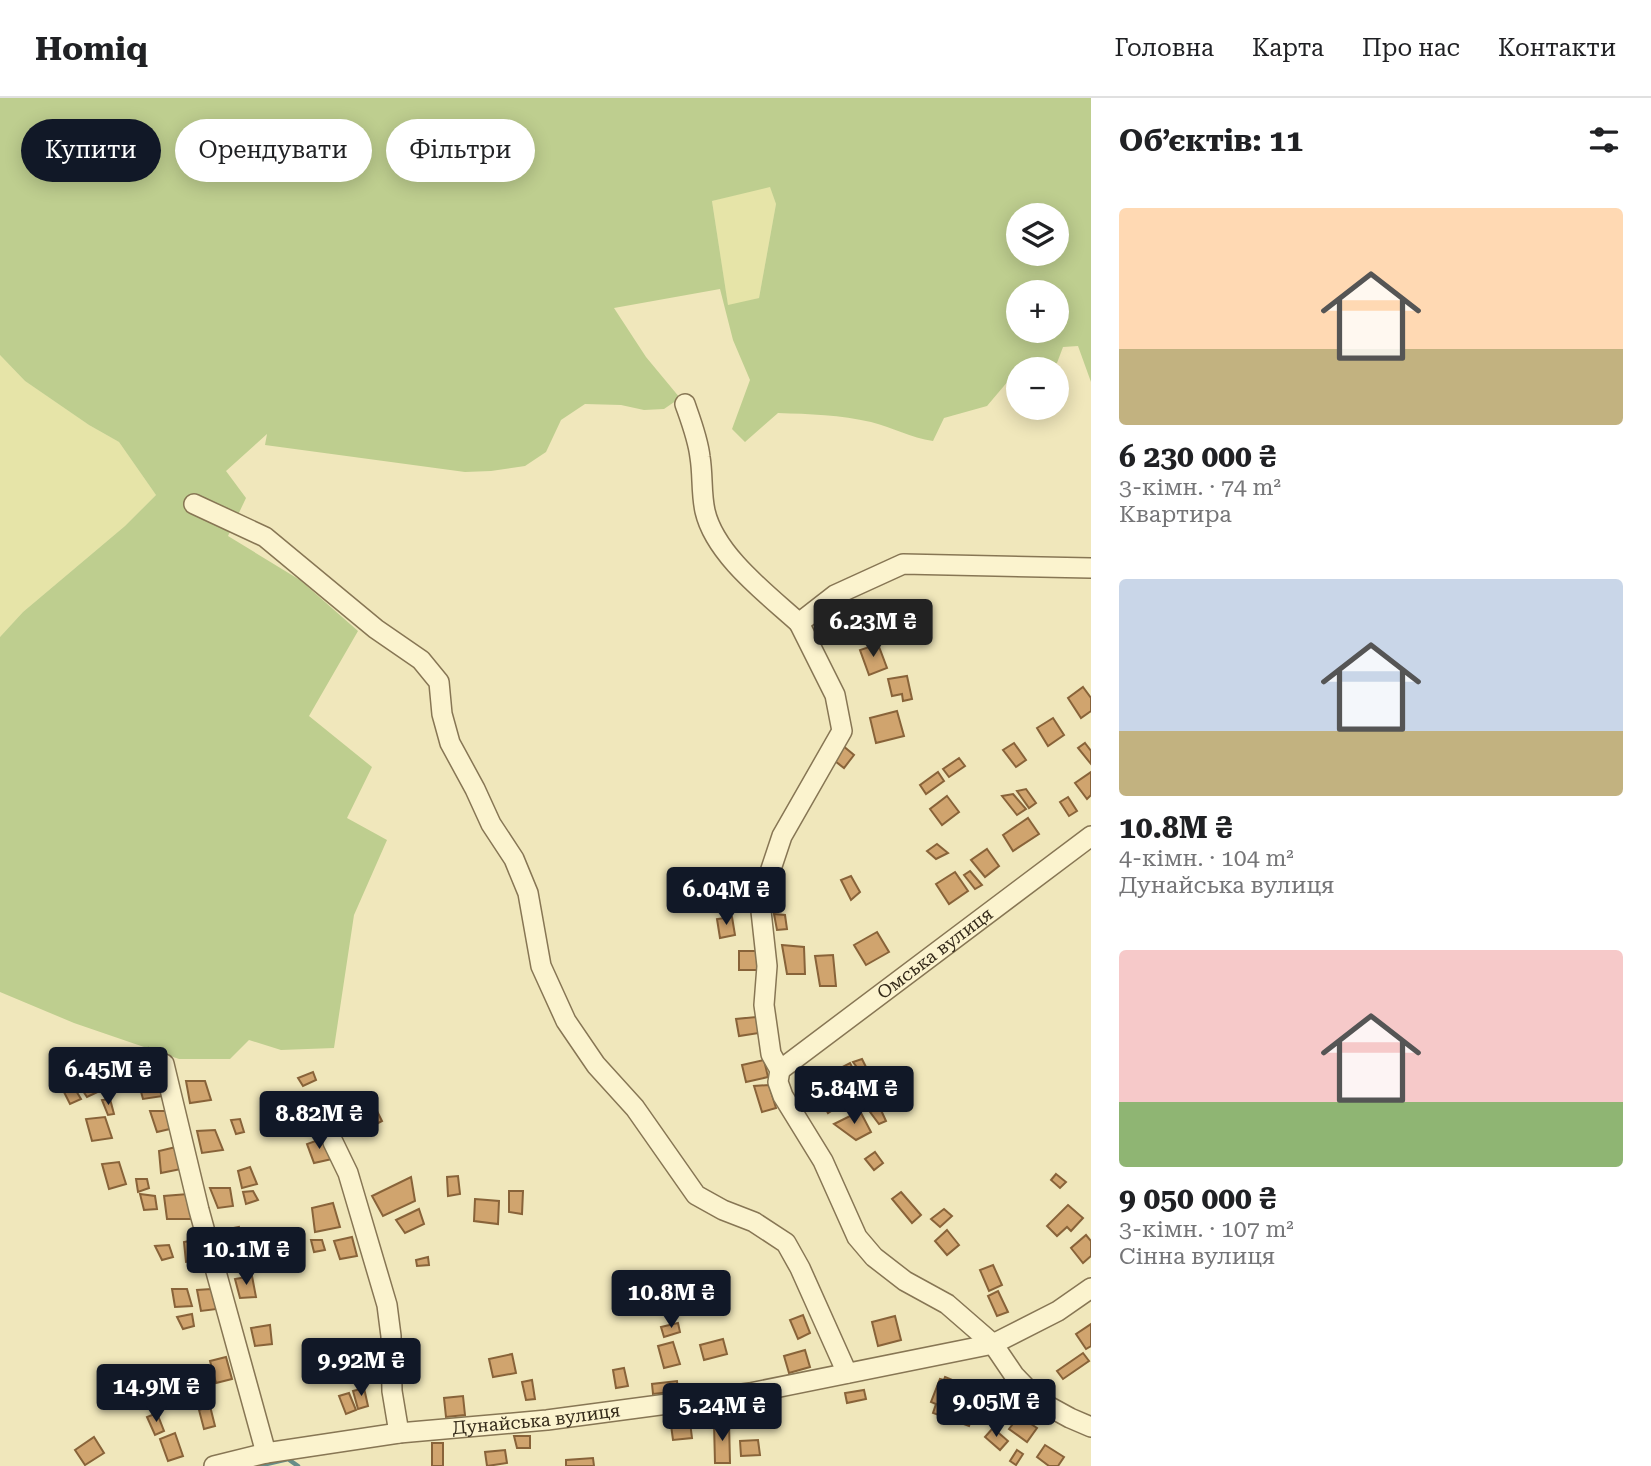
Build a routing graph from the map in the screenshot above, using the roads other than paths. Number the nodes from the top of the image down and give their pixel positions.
1 (685, 404) dead end
2 (194, 504) dead end
3 (1091, 568) edge
4 (799, 622) junction
5 (1091, 836) edge
6 (164, 1064) dead end
7 (780, 1070) junction
8 (333, 1142) dead end
9 (1091, 1288) edge
10 (993, 1344) junction
11 (847, 1373) junction
12 (1091, 1427) edge
13 (399, 1433) junction
14 (266, 1453) junction
15 (214, 1466) edge

1 - 4 street
2 - 11 street
3 - 4 street
4 - 7 street
5 - 7 street, Омська вулиця
6 - 14 street
7 - 10 street
8 - 13 street
9 - 10 street, Дунайська вулиця
10 - 11 street, Дунайська вулиця
10 - 12 street
11 - 13 street, Дунайська вулиця
13 - 14 street, Дунайська вулиця
14 - 15 street, Дунайська вулиця

